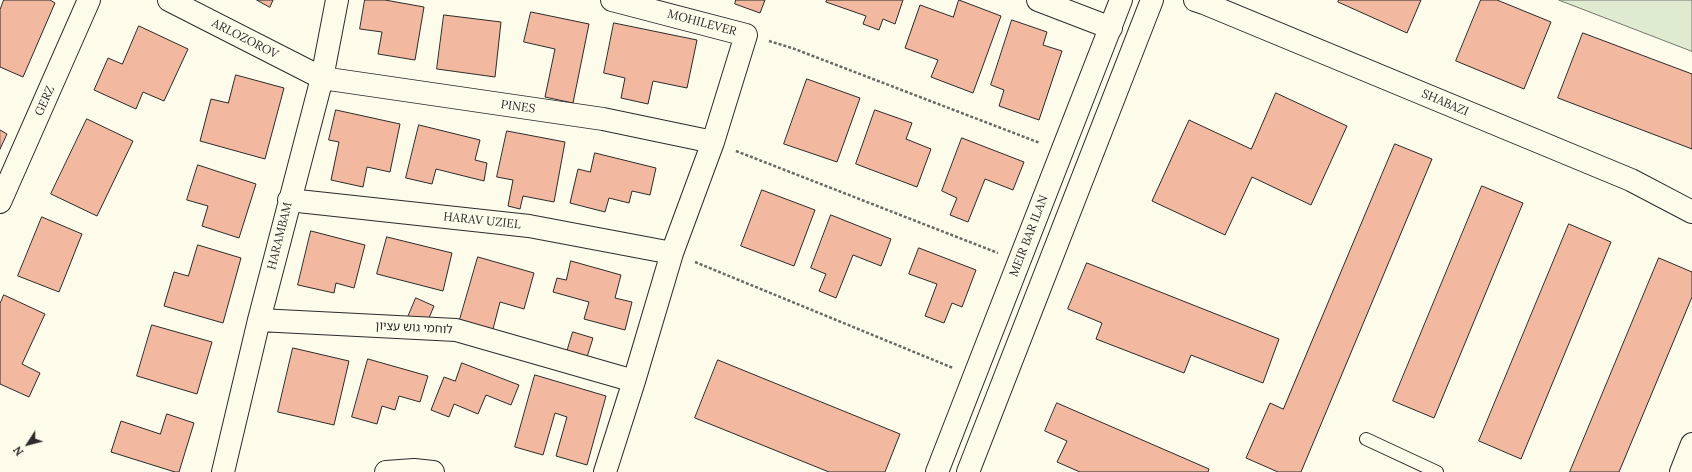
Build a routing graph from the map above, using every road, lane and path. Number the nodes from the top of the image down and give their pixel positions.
1 (89, 0) edge
2 (168, 0) edge
3 (337, 0) edge
4 (612, 0) edge
5 (1038, 0) edge
6 (1121, 0) edge
7 (1152, 0) edge
8 (1195, 0) edge
9 (1111, 28) junction
10 (746, 35) junction
11 (322, 78) junction
12 (713, 142) junction
13 (1062, 152) junction
14 (290, 200) junction
15 (0, 202) edge
16 (1692, 212) edge
17 (672, 253) junction
18 (1020, 261) junction
19 (259, 320) junction
20 (974, 376) junction
21 (634, 381) junction
22 (1366, 439) dead end
23 (1692, 444) edge
24 (224, 472) edge
25 (386, 472) edge
26 (432, 472) edge
27 (605, 472) edge
28 (937, 472) edge
29 (968, 472) edge
30 (1437, 472) edge
31 (1681, 472) edge

1 - 15 street, GERZ
2 - 11 street, ARLOZOROV
3 - 11 street, HARAMBAM
4 - 10 street, MOHILEVER
5 - 9 street
6 - 9 street, MEIR BAR ILAN
7 - 29 street
8 - 16 street, SHABAZI
9 - 13 street, MEIR BAR ILAN
10 - 12 street
10 - 13 path
11 - 12 street, PINES
11 - 14 street, HARAMBAM
12 - 17 street
12 - 18 path
13 - 18 street, MEIR BAR ILAN
14 - 17 street, HARAV UZIEL
14 - 19 street, HARAMBAM
17 - 20 path
17 - 21 street
18 - 20 street, MEIR BAR ILAN
19 - 21 street, לוחמי גוש עציון
19 - 24 street, HARAMBAM
20 - 28 street, MEIR BAR ILAN
21 - 27 street
22 - 30 lane
23 - 31 street
25 - 26 street

